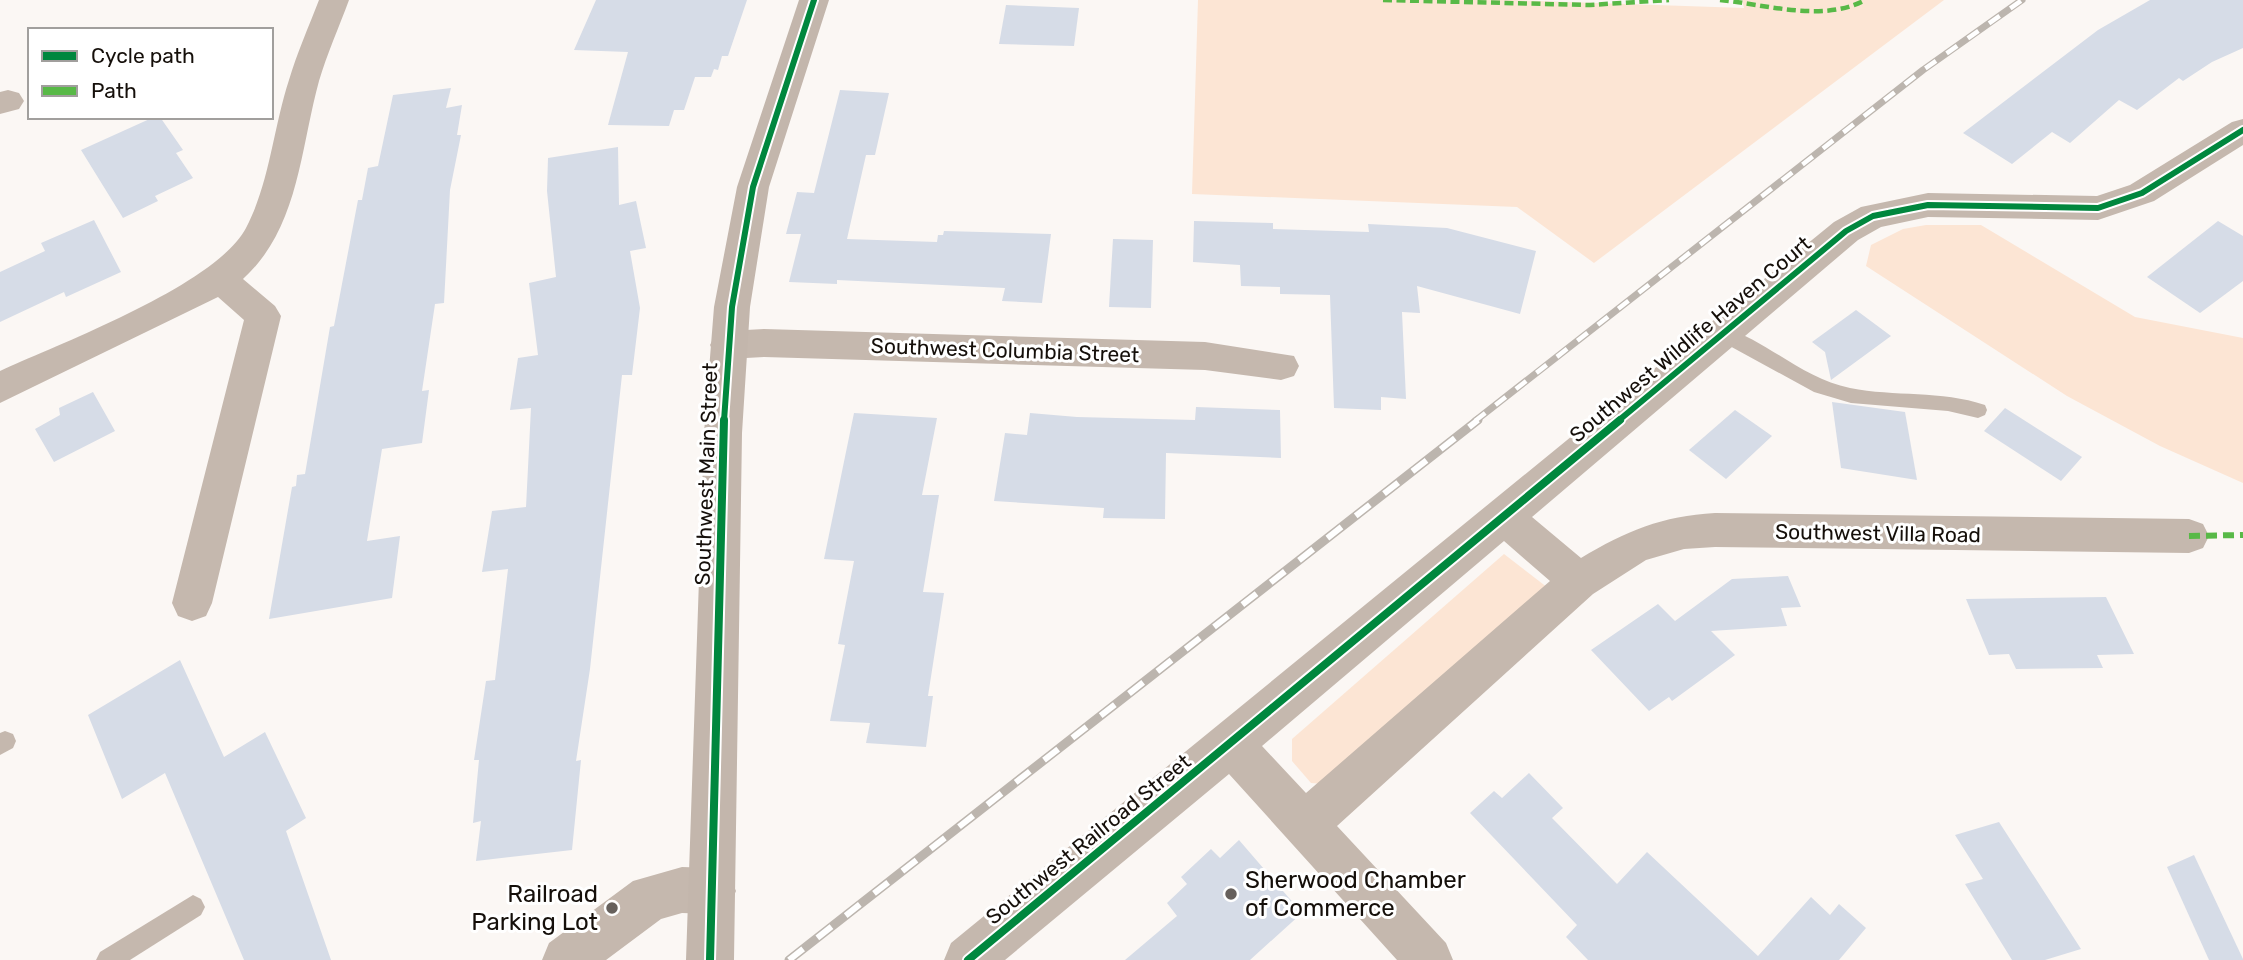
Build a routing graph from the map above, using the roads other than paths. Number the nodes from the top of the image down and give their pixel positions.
1 (334, 0) edge
2 (814, 0) edge
3 (2243, 130) edge
4 (220, 279) junction
5 (1723, 334) junction
6 (728, 345) junction
7 (1281, 366) dead end
8 (0, 388) edge
9 (1978, 410) dead end
10 (1504, 517) junction
11 (2189, 536) dead end
12 (1579, 581) junction
13 (191, 603) dead end
14 (1231, 744) junction
15 (1305, 824) junction
16 (713, 891) junction
17 (193, 907) dead end
18 (107, 960) edge
19 (566, 960) edge
20 (710, 960) edge
21 (968, 960) edge
22 (1429, 960) edge

1 - 4 street
2 - 6 street, Southwest Main Street
3 - 5 street, Southwest Wildlife Haven Court
4 - 8 street
4 - 13 street
5 - 9 lane
5 - 10 street, Southwest Wildlife Haven Court
6 - 7 street, Southwest Columbia Street
6 - 16 street, Southwest Main Street
10 - 12 street
10 - 14 street, Southwest Wildlife Haven Court
11 - 12 street, Southwest Villa Road
12 - 15 street, Southwest Villa Road
14 - 15 street
14 - 21 street, Southwest Railroad Street
15 - 22 street
16 - 19 street
16 - 20 street, Southwest Main Street
17 - 18 lane

